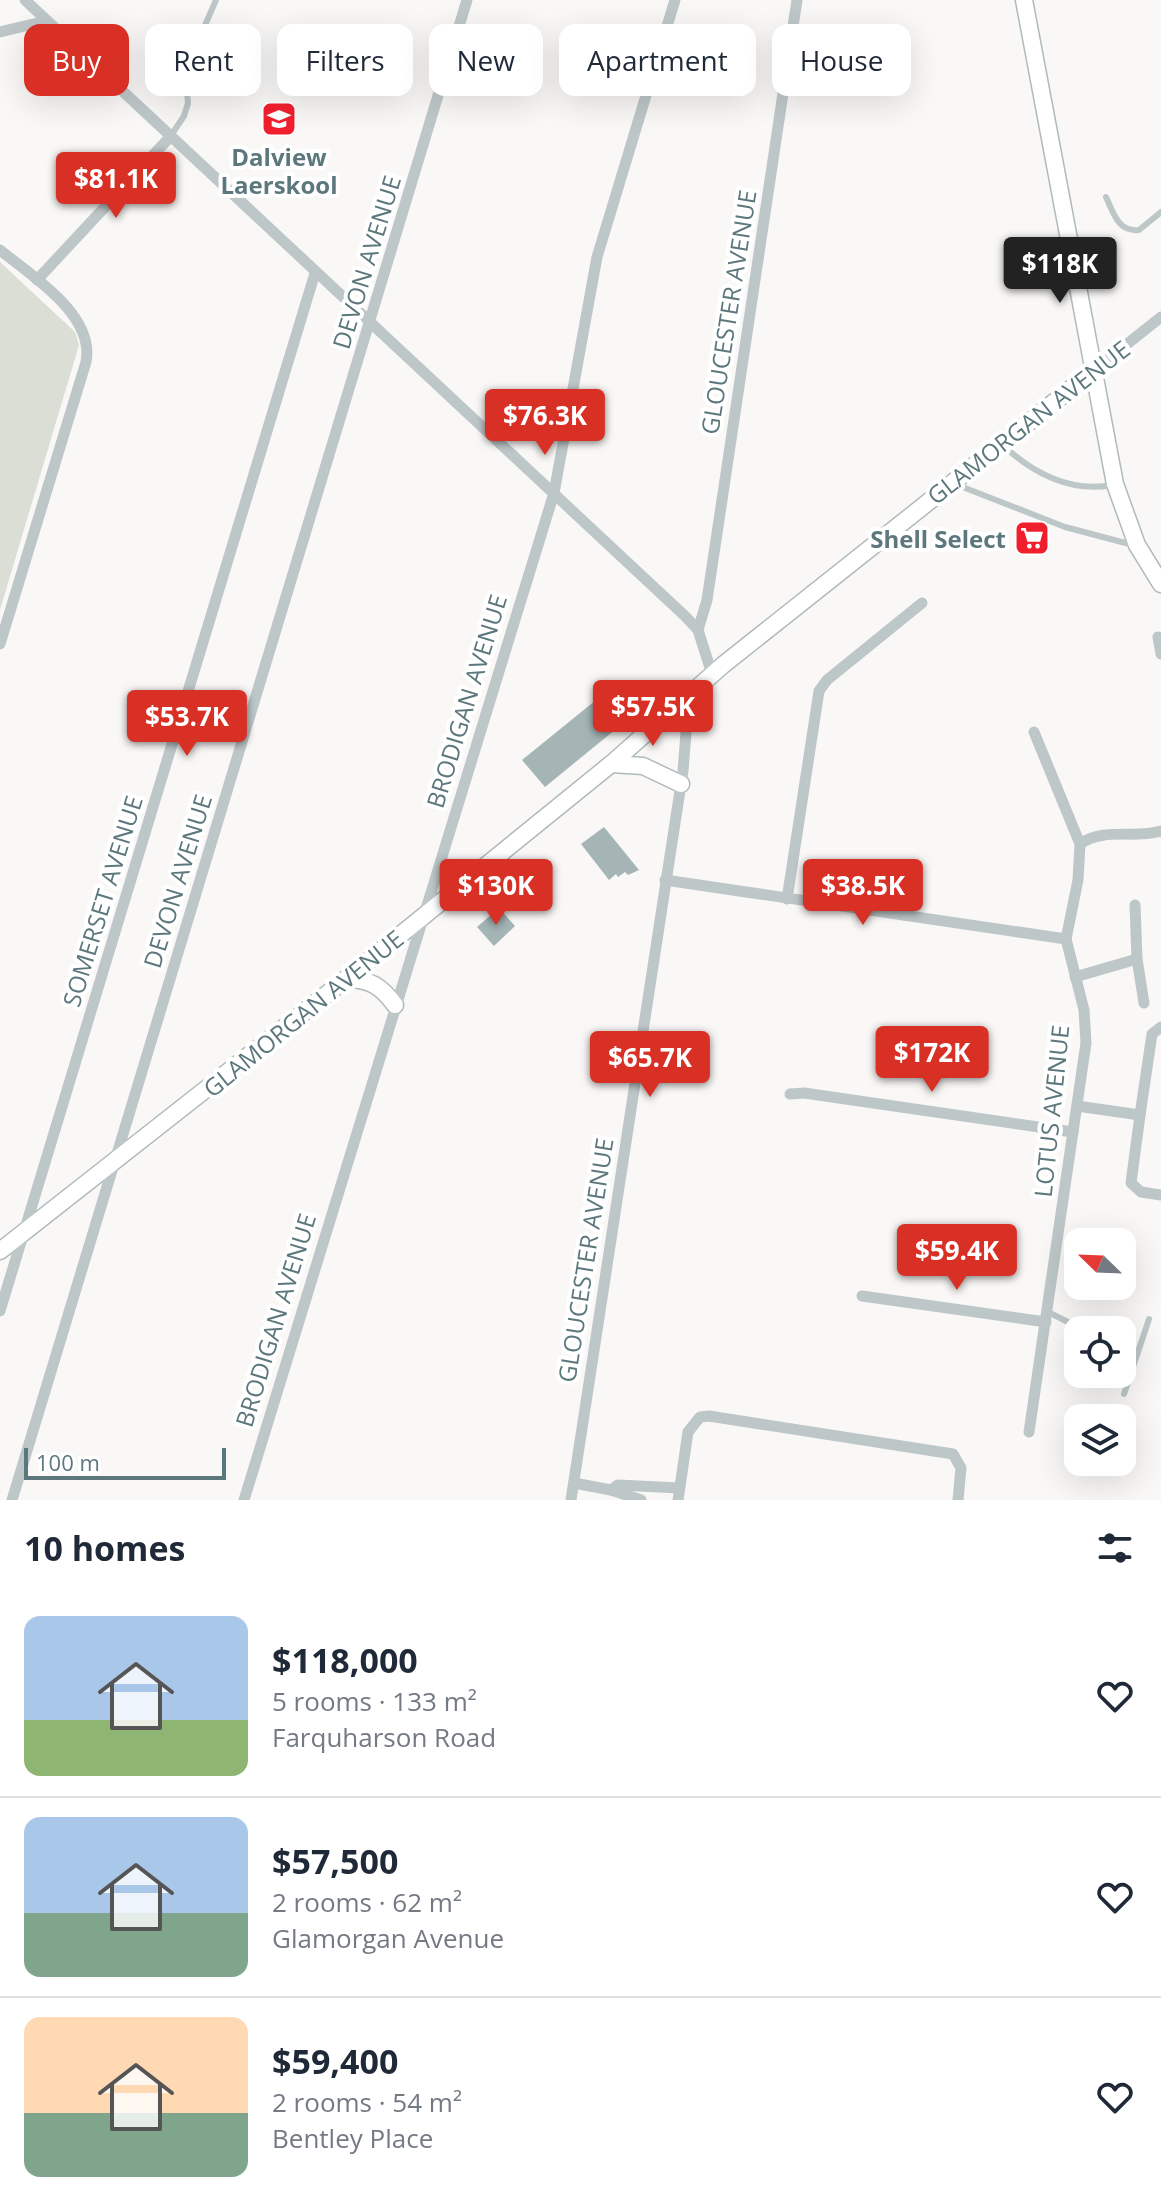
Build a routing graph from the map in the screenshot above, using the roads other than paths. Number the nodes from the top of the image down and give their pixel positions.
1 (25, 0) edge
2 (216, 0) edge
3 (467, 0) edge
4 (675, 0) edge
5 (797, 0) edge
6 (1024, 0) edge
7 (38, 5) edge
8 (46, 21) junction
9 (0, 32) edge
10 (170, 137) junction
11 (1106, 197) dead end
12 (1161, 212) edge
13 (0, 250) edge
14 (315, 273) junction
15 (37, 280) junction
16 (1161, 317) edge
17 (370, 323) junction
18 (1092, 372) junction
19 (1002, 444) junction
20 (952, 483) junction
21 (1115, 484) junction
22 (554, 493) junction
23 (1137, 545) junction
24 (1161, 584) edge
25 (922, 603) dead end
26 (698, 630) junction
27 (1158, 637) dead end
28 (0, 644) edge
29 (1161, 654) edge
30 (712, 674) junction
31 (689, 695) junction
32 (1034, 732) dead end
33 (611, 764) junction
34 (681, 784) junction
35 (1161, 831) edge
36 (1080, 844) junction
37 (665, 880) junction
38 (787, 899) junction
39 (1135, 905) dead end
40 (420, 919) junction
41 (1066, 939) junction
42 (1137, 959) junction
43 (1075, 977) junction
44 (346, 979) junction
45 (1144, 1003) dead end
46 (395, 1005) junction
47 (1161, 1027) edge
48 (790, 1094) dead end
49 (1077, 1106) junction
50 (1140, 1115) junction
51 (1073, 1132) junction
52 (115, 1162) junction
53 (1161, 1195) edge
54 (25, 1232) junction
55 (0, 1251) edge
56 (2, 1294) edge
57 (862, 1296) dead end
58 (0, 1311) edge
59 (1047, 1317) junction
60 (1149, 1319) dead end
61 (1064, 1323) edge
62 (1137, 1354) joint
63 (1124, 1394) dead end
64 (1029, 1432) dead end
65 (574, 1483) junction
66 (634, 1494) edge
67 (679, 1494) edge
68 (12, 1500) edge
69 (244, 1500) edge
70 (571, 1500) edge
71 (958, 1500) edge

1 - 7 street
2 - 10 lane
3 - 17 street, DEVON AVENUE
4 - 22 street, BRODIGAN AVENUE
5 - 26 street, GLOUCESTER AVENUE
6 - 18 street
7 - 8 street
8 - 9 street
8 - 10 street
10 - 14 street
10 - 15 street
11 - 12 lane
13 - 15 street
14 - 17 street
14 - 54 street, SOMERSET AVENUE
15 - 28 street
16 - 18 street, GLAMORGAN AVENUE
17 - 22 street
17 - 52 street, DEVON AVENUE
18 - 19 street, GLAMORGAN AVENUE
18 - 21 street
19 - 20 street, GLAMORGAN AVENUE
19 - 21 lane
20 - 23 lane
20 - 30 street, GLAMORGAN AVENUE
21 - 23 street
22 - 26 street
22 - 40 street, BRODIGAN AVENUE
23 - 24 street
25 - 38 street
26 - 30 street
27 - 29 street
30 - 31 street, GLAMORGAN AVENUE
31 - 33 street, GLAMORGAN AVENUE
31 - 34 street, GLOUCESTER AVENUE
32 - 36 street
33 - 34 street
33 - 40 street, GLAMORGAN AVENUE
34 - 37 street, GLOUCESTER AVENUE
35 - 36 street
36 - 41 street, LOTUS AVENUE
37 - 38 street
37 - 65 street, GLOUCESTER AVENUE
38 - 41 street
39 - 42 street
40 - 44 street, GLAMORGAN AVENUE
40 - 46 street, BRODIGAN AVENUE
41 - 43 street, LOTUS AVENUE
42 - 43 street
42 - 45 street
43 - 49 street, LOTUS AVENUE
44 - 46 street
44 - 52 street, GLAMORGAN AVENUE
46 - 69 street, BRODIGAN AVENUE
47 - 50 street
48 - 51 street
49 - 50 street
49 - 51 street, LOTUS AVENUE
50 - 53 street
51 - 59 street, LOTUS AVENUE
52 - 54 street, GLAMORGAN AVENUE
52 - 68 street, DEVON AVENUE
54 - 55 street, GLAMORGAN AVENUE
54 - 56 street, SOMERSET AVENUE
56 - 58 street, SOMERSET AVENUE
57 - 59 street
59 - 61 lane
59 - 64 street, LOTUS AVENUE
60 - 62 lane
62 - 63 lane
65 - 66 street
65 - 70 street, GLOUCESTER AVENUE
66 - 67 street
67 - 71 street

